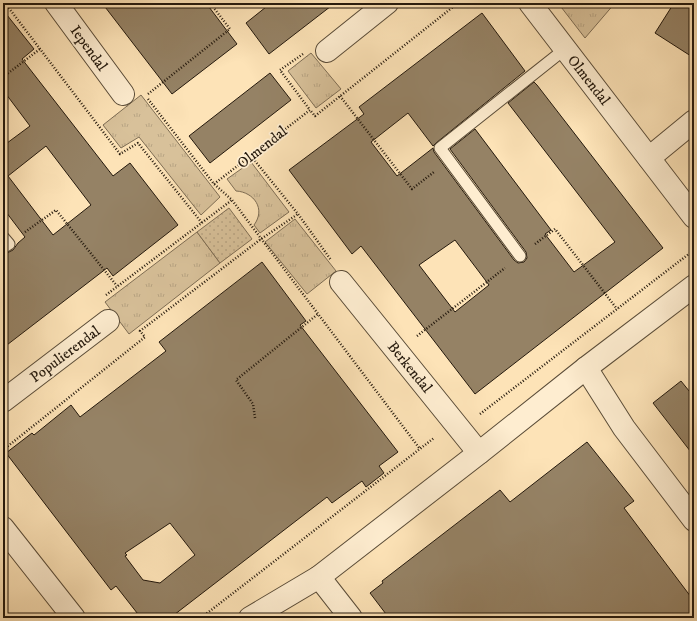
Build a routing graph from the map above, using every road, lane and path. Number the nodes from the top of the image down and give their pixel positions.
1 (5, 3) edge
2 (56, 3) edge
3 (210, 3) edge
4 (388, 3) edge
5 (458, 3) edge
6 (530, 3) edge
7 (40, 48) junction
8 (565, 49) junction
9 (327, 51) joint
10 (3, 77) edge
11 (123, 94) dead end
12 (340, 96) junction
13 (310, 110) junction
14 (694, 121) edge
15 (251, 156) junction
16 (649, 158) junction
17 (449, 161) junction
18 (214, 184) junction
19 (232, 200) junction
20 (298, 214) junction
21 (694, 217) edge
22 (202, 223) junction
23 (261, 240) junction
24 (5, 243) edge
25 (520, 256) junction
26 (341, 282) joint
27 (117, 286) junction
28 (694, 286) edge
29 (105, 296) dead end
30 (617, 309) dead end
31 (318, 314) junction
32 (108, 321) dead end
33 (397, 351) junction
34 (586, 368) junction
35 (3, 401) edge
36 (255, 418) dead end
37 (420, 449) dead end
38 (3, 450) edge
39 (479, 453) junction
40 (694, 520) edge
41 (3, 528) edge
42 (319, 577) junction
43 (74, 618) edge
44 (250, 618) edge
45 (351, 618) edge

1 - 7 path
2 - 11 street, Iependal
3 - 18 path
4 - 9 street
5 - 12 path
6 - 8 street, Olmendal
7 - 10 path
7 - 22 path
8 - 16 street, Olmendal
8 - 17 lane
9 - 13 path
12 - 13 path
12 - 17 path
13 - 15 path, Olmendal
14 - 16 street
15 - 18 path, Olmendal
15 - 20 path
16 - 21 street, Olmendal
17 - 25 lane
18 - 19 path
19 - 22 path
19 - 23 path
20 - 23 path
20 - 26 path
22 - 27 path
23 - 31 path
23 - 38 path
24 - 27 path
25 - 30 path
25 - 33 path
26 - 33 street, Berkendal
27 - 29 path
28 - 34 street
31 - 36 path
31 - 37 path
32 - 35 street, Populierendal
33 - 39 street, Berkendal
34 - 39 street
34 - 40 street
39 - 42 street
41 - 43 street
42 - 44 street
42 - 45 street

